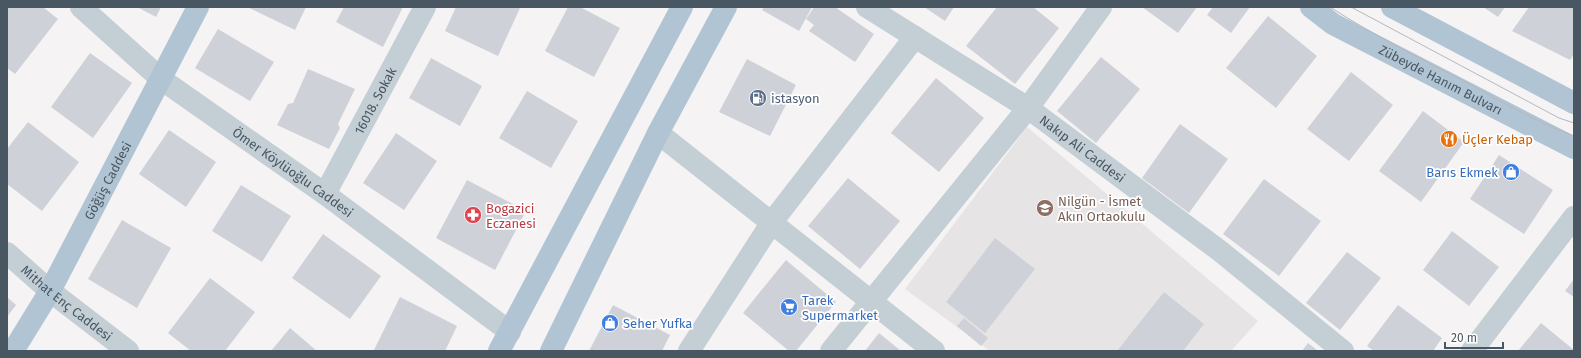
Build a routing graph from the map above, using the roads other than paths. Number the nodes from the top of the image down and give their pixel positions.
1 (81, 7) edge
2 (198, 7) edge
3 (425, 7) edge
4 (682, 7) edge
5 (726, 7) edge
6 (867, 7) edge
7 (1101, 7) edge
8 (1311, 7) edge
9 (1392, 7) edge
10 (915, 37) junction
11 (161, 79) junction
12 (1574, 103) edge
13 (1028, 108) junction
14 (658, 133) junction
15 (1574, 148) edge
16 (325, 194) junction
17 (1574, 217) edge
18 (772, 222) junction
19 (7, 253) edge
20 (50, 291) junction
21 (870, 302) junction
22 (510, 332) junction
23 (13, 351) edge
24 (128, 351) edge
25 (499, 351) edge
26 (551, 351) edge
27 (689, 351) edge
28 (831, 351) edge
29 (934, 351) edge
30 (1343, 351) edge
31 (1472, 351) edge

1 - 11 street, Ömer Köylüoğlu Caddesi
2 - 11 main road, Göğüş Caddesi
3 - 16 street, 16018. Sokak
4 - 22 main road
5 - 14 main road
6 - 10 street, Nakıp Ali Caddesi
7 - 13 street
8 - 15 main road, Zübeyde Hanım Bulvarı
9 - 12 main road
10 - 13 street, Nakıp Ali Caddesi
10 - 18 street
11 - 16 street, Ömer Köylüoğlu Caddesi
11 - 20 main road, Göğüş Caddesi
13 - 21 street
13 - 30 street, Nakıp Ali Caddesi
14 - 18 street
14 - 26 main road
16 - 22 street, Ömer Köylüoğlu Caddesi
17 - 31 street
18 - 21 street
18 - 27 street
19 - 20 street, Mithat Enç Caddesi
20 - 23 main road, Göğüş Caddesi
20 - 24 street, Mithat Enç Caddesi
21 - 28 street
21 - 29 street
22 - 25 main road

